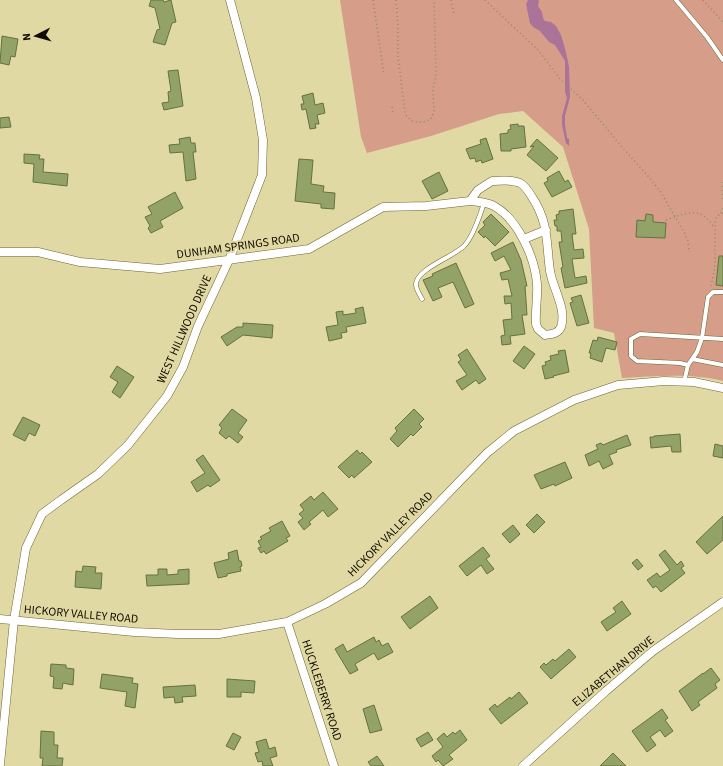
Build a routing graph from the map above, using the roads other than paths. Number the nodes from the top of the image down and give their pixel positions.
1 (230, 0) edge
2 (676, 0) edge
3 (723, 60) edge
4 (470, 201) junction
5 (484, 203) junction
6 (546, 230) junction
7 (524, 239) junction
8 (0, 252) edge
9 (229, 260) junction
10 (723, 292) edge
11 (422, 299) dead end
12 (702, 338) junction
13 (723, 339) edge
14 (692, 360) junction
15 (688, 365) junction
16 (723, 365) edge
17 (684, 382) junction
18 (723, 388) edge
19 (723, 602) edge
20 (0, 619) edge
21 (14, 620) junction
22 (287, 622) junction
23 (0, 764) edge
24 (334, 766) edge
25 (523, 766) edge

1 - 9 street, WEST HILLWOOD DRIVE
2 - 3 lane
4 - 5 street, DUNHAM SPRINGS ROAD
4 - 6 street
4 - 9 street, DUNHAM SPRINGS ROAD
5 - 7 street, DUNHAM SPRINGS ROAD
5 - 11 lane
6 - 7 street
6 - 7 street, DUNHAM SPRINGS ROAD
8 - 9 street, DUNHAM SPRINGS ROAD
9 - 21 street, WEST HILLWOOD DRIVE
10 - 12 lane
12 - 13 lane
12 - 14 lane
12 - 15 lane
14 - 15 lane
14 - 16 lane
15 - 17 lane
17 - 18 street, HICKORY VALLEY ROAD
17 - 22 street, HICKORY VALLEY ROAD
19 - 25 street, ELIZABETHAN DRIVE
20 - 21 street, HICKORY VALLEY ROAD
21 - 22 street, HICKORY VALLEY ROAD
21 - 23 street, WEST HILLWOOD DRIVE
22 - 24 street, HUCKLEBERRY ROAD

